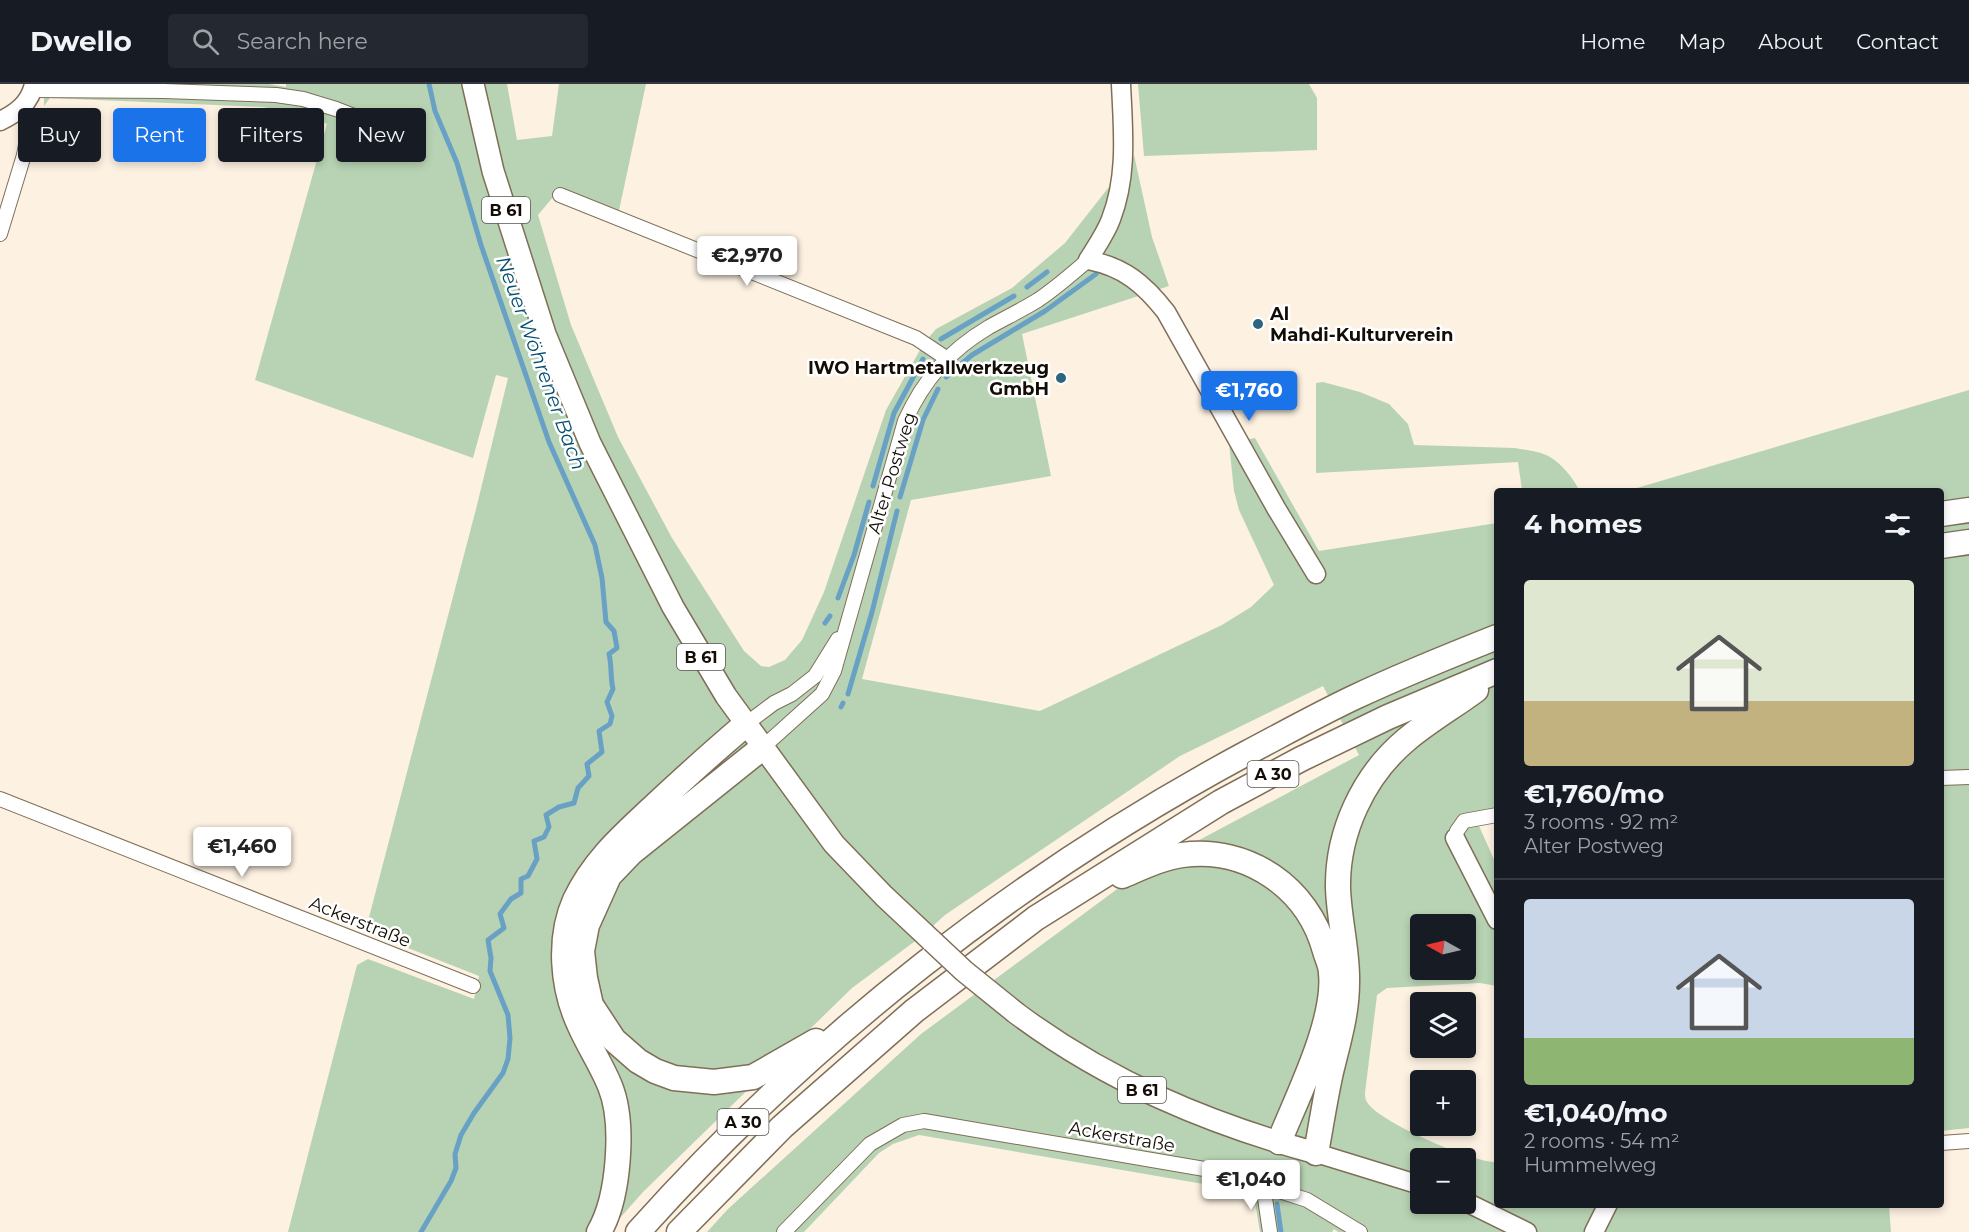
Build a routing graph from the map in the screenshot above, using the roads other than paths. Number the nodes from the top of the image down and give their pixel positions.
1 (473, 84) edge
2 (1121, 84) edge
3 (33, 87) edge
4 (22, 106) junction
5 (336, 109) edge
6 (0, 121) edge
7 (560, 195) dead end
8 (0, 234) edge
9 (1088, 260) junction
10 (946, 358) junction
11 (1969, 510) edge
12 (1944, 514) edge
13 (1969, 542) edge
14 (1944, 546) edge
15 (1316, 574) dead end
16 (847, 625) junction
17 (1494, 638) edge
18 (1494, 672) edge
19 (1494, 678) edge
20 (746, 724) junction
21 (762, 748) junction
22 (1969, 777) edge
23 (1944, 778) edge
24 (0, 799) edge
25 (1494, 816) edge
26 (1455, 838) joint
27 (1062, 902) junction
28 (1494, 914) edge
29 (473, 986) dead end
30 (855, 1019) junction
31 (1969, 1141) edge
32 (1279, 1142) junction
33 (1944, 1143) edge
34 (1316, 1153) junction
35 (1410, 1182) edge
36 (1263, 1185) junction
37 (1476, 1207) edge
38 (1606, 1208) edge
39 (599, 1232) edge
40 (638, 1232) edge
41 (679, 1232) edge
42 (784, 1232) edge
43 (1270, 1232) edge
44 (1360, 1232) edge
45 (1527, 1232) edge
46 (1594, 1232) edge

1 - 20 main road, B 61
2 - 9 street, Alter Postweg
3 - 4 street
3 - 5 street
4 - 6 street
4 - 8 street
7 - 10 street
9 - 10 street, Alter Postweg
9 - 15 street
10 - 16 street, Alter Postweg
11 - 12 highway
13 - 14 highway
16 - 20 street, Alter Postweg
16 - 21 street, Alter Postweg
17 - 30 highway, A 30
18 - 27 highway, A 30
19 - 34 highway
20 - 21 main road, B 61
20 - 39 highway
21 - 30 highway
21 - 32 main road, B 61, bridge
22 - 23 street
24 - 29 street, Ackerstraße
25 - 26 street
26 - 28 street
27 - 32 highway
27 - 41 highway, A 30
30 - 40 highway, A 30
31 - 33 street
32 - 34 main road, B 61
34 - 35 street
36 - 42 street, Ackerstraße
36 - 43 street
36 - 44 street, Ackerstraße
37 - 45 street
38 - 46 street

